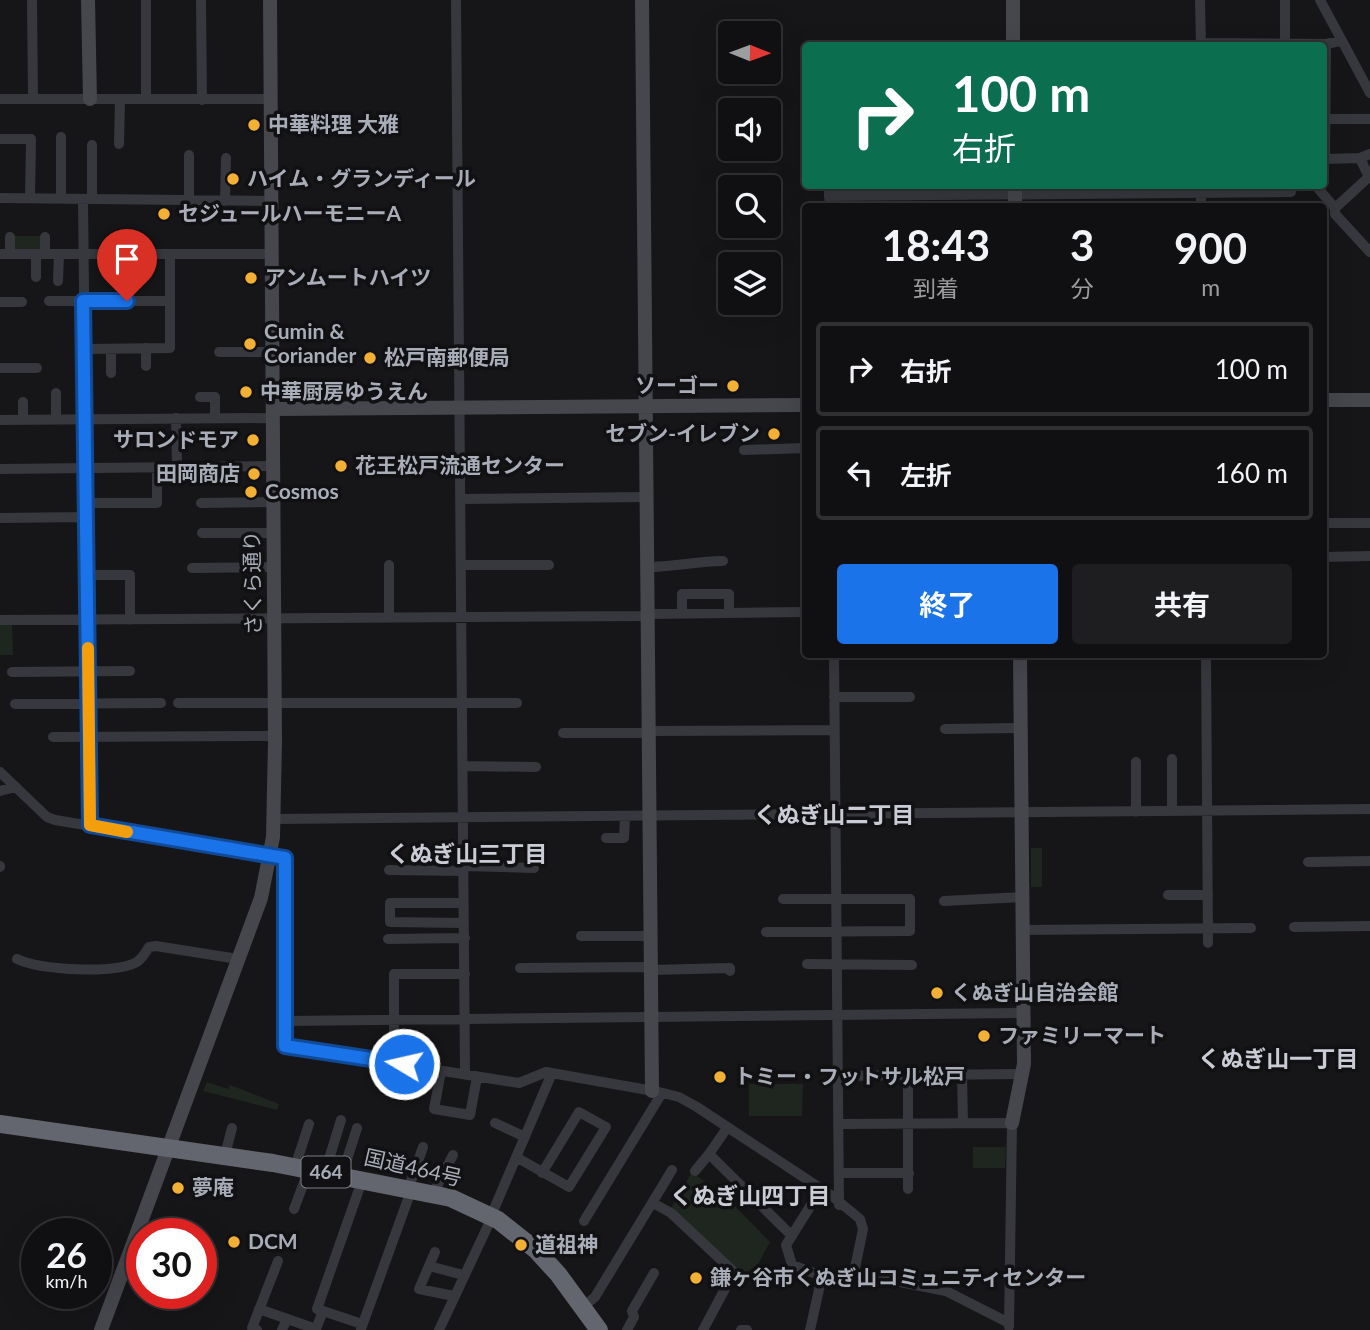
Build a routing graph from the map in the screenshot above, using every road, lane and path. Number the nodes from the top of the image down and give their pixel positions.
1 (32, 0) edge
2 (89, 0) edge
3 (145, 0) edge
4 (201, 0) edge
5 (270, 0) edge
6 (456, 0) edge
7 (642, 0) edge
8 (1013, 0) edge
9 (1200, 0) edge
10 (1285, 0) edge
11 (1320, 0) edge
12 (1340, 41) junction
13 (1013, 42) edge
14 (1201, 42) edge
15 (1284, 42) edge
16 (1327, 44) edge
17 (1370, 93) edge
18 (0, 99) edge
19 (33, 99) junction
20 (90, 99) junction
21 (120, 99) junction
22 (146, 99) junction
23 (271, 99) junction
24 (202, 100) junction
25 (1327, 119) edge
26 (1370, 119) edge
27 (61, 137) dead end
28 (0, 139) edge
29 (119, 144) dead end
30 (92, 145) dead end
31 (189, 155) dead end
32 (1365, 156) edge
33 (226, 158) dead end
34 (1327, 159) edge
35 (1201, 189) edge
36 (1244, 189) edge
37 (1319, 189) edge
38 (1291, 192) dead end
39 (829, 196) edge
40 (1015, 196) edge
41 (0, 198) edge
42 (30, 198) junction
43 (61, 198) junction
44 (87, 199) junction
45 (188, 200) junction
46 (225, 201) junction
47 (271, 201) junction
48 (1335, 208) junction
49 (10, 237) dead end
50 (45, 237) dead end
51 (1370, 252) edge
52 (5, 254) edge
53 (40, 254) junction
54 (59, 254) junction
55 (83, 254) junction
56 (170, 254) junction
57 (272, 254) junction
58 (36, 277) dead end
59 (58, 281) dead end
60 (50, 301) dead end
61 (83, 301) junction
62 (170, 301) junction
63 (0, 302) edge
64 (22, 302) dead end
65 (146, 348) junction
66 (84, 349) junction
67 (111, 349) junction
68 (219, 352) dead end
69 (272, 352) junction
70 (146, 366) dead end
71 (0, 368) edge
72 (37, 368) dead end
73 (111, 373) dead end
74 (56, 393) dead end
75 (200, 397) dead end
76 (1327, 400) edge
77 (1370, 400) edge
78 (23, 402) dead end
79 (802, 405) edge
80 (646, 406) junction
81 (460, 408) junction
82 (273, 413) junction
83 (176, 418) junction
84 (215, 418) junction
85 (0, 420) edge
86 (23, 420) junction
87 (55, 420) junction
88 (84, 420) junction
89 (802, 449) edge
90 (744, 450) dead end
91 (273, 466) junction
92 (157, 467) junction
93 (177, 467) junction
94 (85, 468) junction
95 (0, 469) edge
96 (646, 497) junction
97 (460, 499) junction
98 (272, 502) junction
99 (85, 503) junction
100 (201, 503) dead end
101 (85, 517) junction
102 (0, 518) edge
103 (1327, 523) edge
104 (1370, 523) edge
105 (202, 533) dead end
106 (274, 533) junction
107 (1327, 556) edge
108 (1370, 556) edge
109 (723, 561) dead end
110 (389, 565) dead end
111 (461, 565) junction
112 (548, 565) dead end
113 (274, 567) junction
114 (647, 567) junction
115 (192, 568) dead end
116 (87, 575) junction
117 (729, 612) junction
118 (802, 612) edge
119 (682, 614) junction
120 (648, 615) junction
121 (389, 617) junction
122 (461, 617) junction
123 (275, 618) junction
124 (0, 620) edge
125 (87, 620) junction
126 (130, 620) junction
127 (834, 658) edge
128 (1020, 658) edge
129 (1206, 658) edge
130 (88, 671) junction
131 (130, 671) dead end
132 (12, 672) dead end
133 (834, 697) junction
134 (910, 697) dead end
135 (275, 702) junction
136 (517, 702) dead end
137 (161, 703) dead end
138 (177, 703) dead end
139 (462, 703) junction
140 (15, 704) dead end
141 (88, 704) junction
142 (1021, 729) junction
143 (834, 730) junction
144 (945, 730) dead end
145 (649, 732) junction
146 (563, 733) dead end
147 (275, 736) junction
148 (53, 737) dead end
149 (89, 737) junction
150 (1172, 759) dead end
151 (1136, 762) dead end
152 (463, 766) junction
153 (536, 767) dead end
154 (0, 772) edge
155 (16, 787) junction
156 (0, 791) edge
157 (1370, 809) edge
158 (1136, 811) junction
159 (1172, 811) junction
160 (1207, 811) junction
161 (1021, 813) junction
162 (836, 814) junction
163 (650, 816) junction
164 (625, 817) junction
165 (275, 819) junction
166 (464, 819) junction
167 (90, 825) junction
168 (606, 838) dead end
169 (270, 857) junction
170 (1370, 861) edge
171 (1308, 862) dead end
172 (534, 867) dead end
173 (463, 868) junction
174 (389, 870) dead end
175 (1168, 895) dead end
176 (1208, 895) junction
177 (1022, 897) junction
178 (783, 899) dead end
179 (837, 899) junction
180 (944, 901) dead end
181 (463, 903) junction
182 (1112, 915) dead end
183 (464, 923) junction
184 (1370, 926) edge
185 (1208, 928) junction
186 (1251, 928) dead end
187 (1294, 928) dead end
188 (1111, 929) junction
189 (1022, 930) junction
190 (766, 932) dead end
191 (838, 932) junction
192 (581, 936) dead end
193 (650, 936) junction
194 (465, 938) junction
195 (388, 939) dead end
196 (1208, 943) dead end
197 (17, 959) dead end
198 (238, 959) junction
199 (807, 964) dead end
200 (837, 965) junction
201 (912, 965) dead end
202 (520, 968) dead end
203 (651, 968) junction
204 (730, 971) dead end
205 (465, 974) junction
206 (1023, 1013) junction
207 (837, 1016) junction
208 (652, 1018) junction
209 (465, 1019) junction
210 (395, 1020) junction
211 (286, 1021) junction
212 (399, 1063) junction
213 (441, 1071) junction
214 (465, 1073) junction
215 (552, 1073) junction
216 (962, 1074) junction
217 (1023, 1074) junction
218 (908, 1075) junction
219 (838, 1076) junction
220 (477, 1077) junction
221 (400, 1084) dead end
222 (657, 1092) junction
223 (341, 1120) dead end
224 (495, 1122) dead end
225 (963, 1123) junction
226 (1012, 1123) junction
227 (0, 1124) edge
228 (838, 1124) junction
229 (908, 1124) junction
230 (232, 1128) dead end
231 (304, 1128) dead end
232 (357, 1128) dead end
233 (727, 1128) junction
234 (524, 1137) junction
235 (168, 1147) junction
236 (423, 1147) dead end
237 (709, 1154) junction
238 (225, 1155) junction
239 (453, 1155) dead end
240 (516, 1157) junction
241 (672, 1170) dead end
242 (317, 1171) junction
243 (695, 1171) dead end
244 (542, 1173) junction
245 (839, 1173) junction
246 (908, 1173) junction
247 (363, 1178) junction
248 (410, 1187) junction
249 (821, 1189) junction
250 (908, 1189) dead end
251 (434, 1192) junction
252 (653, 1203) junction
253 (839, 1205) junction
254 (294, 1209) dead end
255 (491, 1217) junction
256 (584, 1221) dead end
257 (792, 1236) junction
258 (435, 1252) dead end
259 (278, 1261) dead end
260 (429, 1266) junction
261 (654, 1273) dead end
262 (463, 1275) junction
263 (454, 1296) junction
264 (582, 1308) junction
265 (259, 1309) junction
266 (323, 1311) junction
267 (287, 1319) junction
268 (361, 1327) edge
269 (1009, 1327) edge
270 (101, 1330) edge
271 (257, 1330) edge
272 (282, 1330) edge
273 (439, 1330) edge
274 (599, 1330) edge
275 (627, 1330) edge
276 (703, 1330) edge
277 (741, 1330) edge
278 (747, 1330) edge
279 (810, 1330) edge

1 - 19 street
2 - 20 street
3 - 22 street
4 - 24 street
5 - 23 street, さくら通り
6 - 81 street
7 - 80 street
8 - 13 street
9 - 14 street
10 - 15 street
11 - 12 street
12 - 16 street
12 - 17 street
18 - 19 street
19 - 20 street
20 - 21 street
21 - 22 street
21 - 29 street
22 - 24 street
23 - 24 street
23 - 47 street, さくら通り
25 - 26 street
27 - 43 street
28 - 42 street
30 - 44 street
31 - 45 street
32 - 34 street
32 - 48 street
33 - 46 street
35 - 36 street
35 - 40 street
36 - 38 street
37 - 48 street
39 - 40 street
41 - 42 street
42 - 43 street
43 - 44 street
44 - 45 street
44 - 55 street
45 - 46 street
46 - 47 street
47 - 57 street, さくら通り
48 - 51 street
49 - 52 street
50 - 53 street
52 - 53 street
53 - 54 street
53 - 58 street
54 - 55 street
54 - 59 street
55 - 56 street
55 - 61 street
56 - 57 street
56 - 62 street
57 - 69 street, さくら通り
60 - 61 street
61 - 62 street
61 - 66 street
62 - 65 street
63 - 64 street
65 - 67 street
65 - 70 street
66 - 67 street
66 - 88 street
67 - 73 street
68 - 69 street
69 - 82 street, さくら通り
71 - 72 street
74 - 87 street
75 - 84 street
76 - 77 street
78 - 86 street
79 - 80 street
80 - 81 street
80 - 96 street
81 - 82 street
81 - 97 street
82 - 84 street
82 - 91 street, さくら通り
83 - 84 street
83 - 88 street
83 - 93 street
85 - 86 street
86 - 87 street
87 - 88 street
88 - 94 street
89 - 90 street
91 - 93 street
91 - 98 street, さくら通り
92 - 93 street
92 - 94 street
92 - 99 street
94 - 95 street
94 - 99 street
96 - 97 street
96 - 114 street
97 - 111 street
98 - 100 street
98 - 106 street, さくら通り
99 - 101 street
101 - 102 street
101 - 116 street
103 - 104 street
105 - 106 street
106 - 113 street, さくら通り
107 - 108 street
109 - 114 street
110 - 121 street
111 - 112 street
111 - 122 street
113 - 115 street
113 - 123 street, さくら通り
114 - 120 street
116 - 125 street
116 - 126 street
117 - 118 street
117 - 119 street
117 - 119 street
119 - 120 street
120 - 122 street
120 - 145 street
121 - 122 street
121 - 123 street
122 - 139 street
123 - 126 street
123 - 135 street, さくら通り
124 - 125 street
125 - 126 street
125 - 130 street
127 - 133 street
128 - 142 street
129 - 160 street
130 - 131 street
130 - 132 street
130 - 141 street
133 - 134 street
133 - 143 street
135 - 138 street
135 - 139 street
135 - 147 street, さくら通り
136 - 139 street
137 - 141 street
139 - 152 street
140 - 141 street
141 - 149 street
142 - 144 street
142 - 161 street
143 - 145 street
143 - 162 street
145 - 146 street
145 - 163 street
147 - 149 street
147 - 165 street, さくら通り
148 - 149 street
149 - 167 street
150 - 159 street
151 - 158 street
152 - 153 street
152 - 166 street
154 - 155 street
155 - 156 street
155 - 167 street
157 - 160 street
158 - 159 street
158 - 161 street
159 - 160 street
160 - 176 street
161 - 162 street
161 - 177 street
162 - 163 street
162 - 179 street
163 - 164 street
163 - 193 street
164 - 166 street
164 - 168 street
165 - 166 street
165 - 169 street, さくら通り
166 - 173 street
167 - 169 street
169 - 198 street, さくら通り
169 - 211 street
170 - 171 street
172 - 173 street
173 - 174 street
173 - 181 street
175 - 176 street
176 - 185 street
177 - 180 street
177 - 189 street
178 - 179 street
179 - 191 street
179 - 191 street
181 - 183 street
181 - 183 street
182 - 188 street
183 - 194 street
184 - 187 street
185 - 186 street
185 - 188 street
185 - 196 street
188 - 189 street
189 - 206 street
190 - 191 street
191 - 200 street
192 - 193 street
193 - 203 street
194 - 195 street
194 - 205 street
197 - 198 street
198 - 235 street, さくら通り
199 - 200 street
200 - 201 street
200 - 207 street
202 - 203 street
203 - 204 street
203 - 208 street
205 - 209 street
205 - 210 street
206 - 207 street
206 - 217 street
207 - 208 street
207 - 219 street
208 - 209 street
208 - 222 street
209 - 210 street
209 - 214 street
210 - 211 street
210 - 212 street
211 - 212 street
212 - 213 street
212 - 221 street
213 - 214 street
213 - 220 street
214 - 220 street
215 - 220 street
215 - 222 street
215 - 234 street
216 - 217 street
216 - 218 street
216 - 225 street
217 - 226 street
218 - 219 street
218 - 229 street
219 - 228 street
222 - 233 street
222 - 256 street
223 - 242 street
224 - 234 street
225 - 226 street
225 - 229 street
226 - 269 street
227 - 235 highway, 国道464号 / 464
228 - 229 street
228 - 245 street
229 - 246 street
230 - 238 street
231 - 242 street
232 - 242 street
233 - 237 street
233 - 249 street
234 - 240 street
235 - 238 highway, 国道464号 / 464
235 - 270 street, さくら通り
236 - 248 street
237 - 243 street
237 - 257 street
238 - 242 highway, 国道464号 / 464
239 - 251 street
240 - 244 street
240 - 255 street
241 - 252 street
242 - 247 highway, 国道464号 / 464
242 - 254 street
244 - 244 street
245 - 246 street
245 - 253 street
246 - 250 street
247 - 248 highway, 国道464号 / 464
247 - 266 street
248 - 251 highway, 国道464号 / 464
248 - 268 street
249 - 253 street
249 - 257 street
251 - 255 highway, 国道464号 / 464
252 - 264 street
252 - 276 street
253 - 269 street
255 - 262 street
255 - 264 highway, 国道464号 / 464
257 - 279 street
258 - 260 street
259 - 265 street
260 - 262 street
260 - 263 street
261 - 275 street
262 - 263 street
263 - 273 street
264 - 274 highway, 国道464号 / 464
265 - 267 street
265 - 271 street
266 - 267 street
266 - 268 street
267 - 272 street
277 - 278 street

